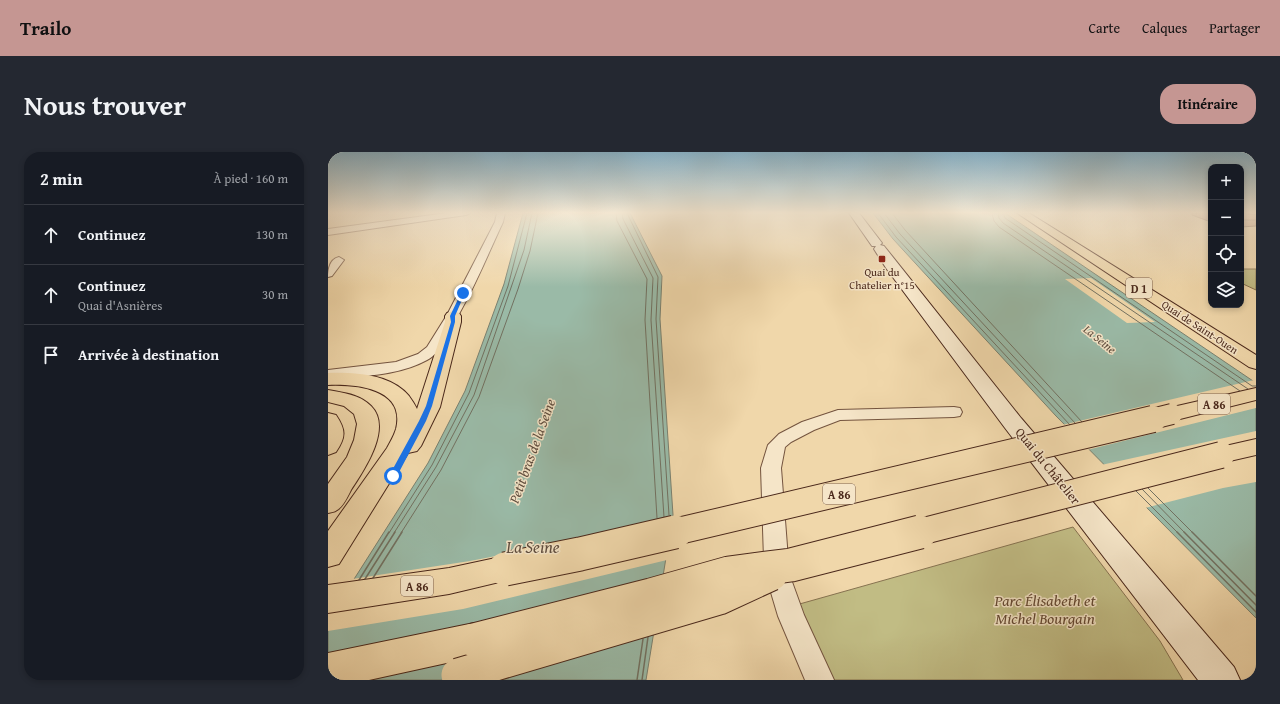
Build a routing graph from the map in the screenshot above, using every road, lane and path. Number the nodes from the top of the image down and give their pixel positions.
1 (491, 238) edge
2 (872, 238) edge
3 (1060, 238) edge
4 (328, 262) edge
5 (328, 274) edge
6 (453, 316) junction
7 (1256, 363) edge
8 (328, 375) edge
9 (328, 379) edge
10 (1256, 394) edge
11 (328, 396) edge
12 (954, 412) dead end
13 (328, 420) edge
14 (328, 447) edge
15 (1256, 447) edge
16 (328, 503) edge
17 (334, 546) edge
18 (791, 565) junction
19 (328, 599) edge
20 (328, 671) edge
21 (440, 680) edge
22 (820, 680) edge
23 (1221, 680) edge

1 - 6 street
2 - 23 street, Quai du Châtelier
3 - 7 main road, Quai de Saint-Ouen / D 1
4 - 5 street
6 - 8 street
6 - 17 main road
9 - 17 main road
10 - 19 main road, A 86, bridge
11 - 16 main road
12 - 22 street
13 - 14 main road
15 - 18 main road, bridge
18 - 20 main road, bridge
18 - 21 main road, bridge

